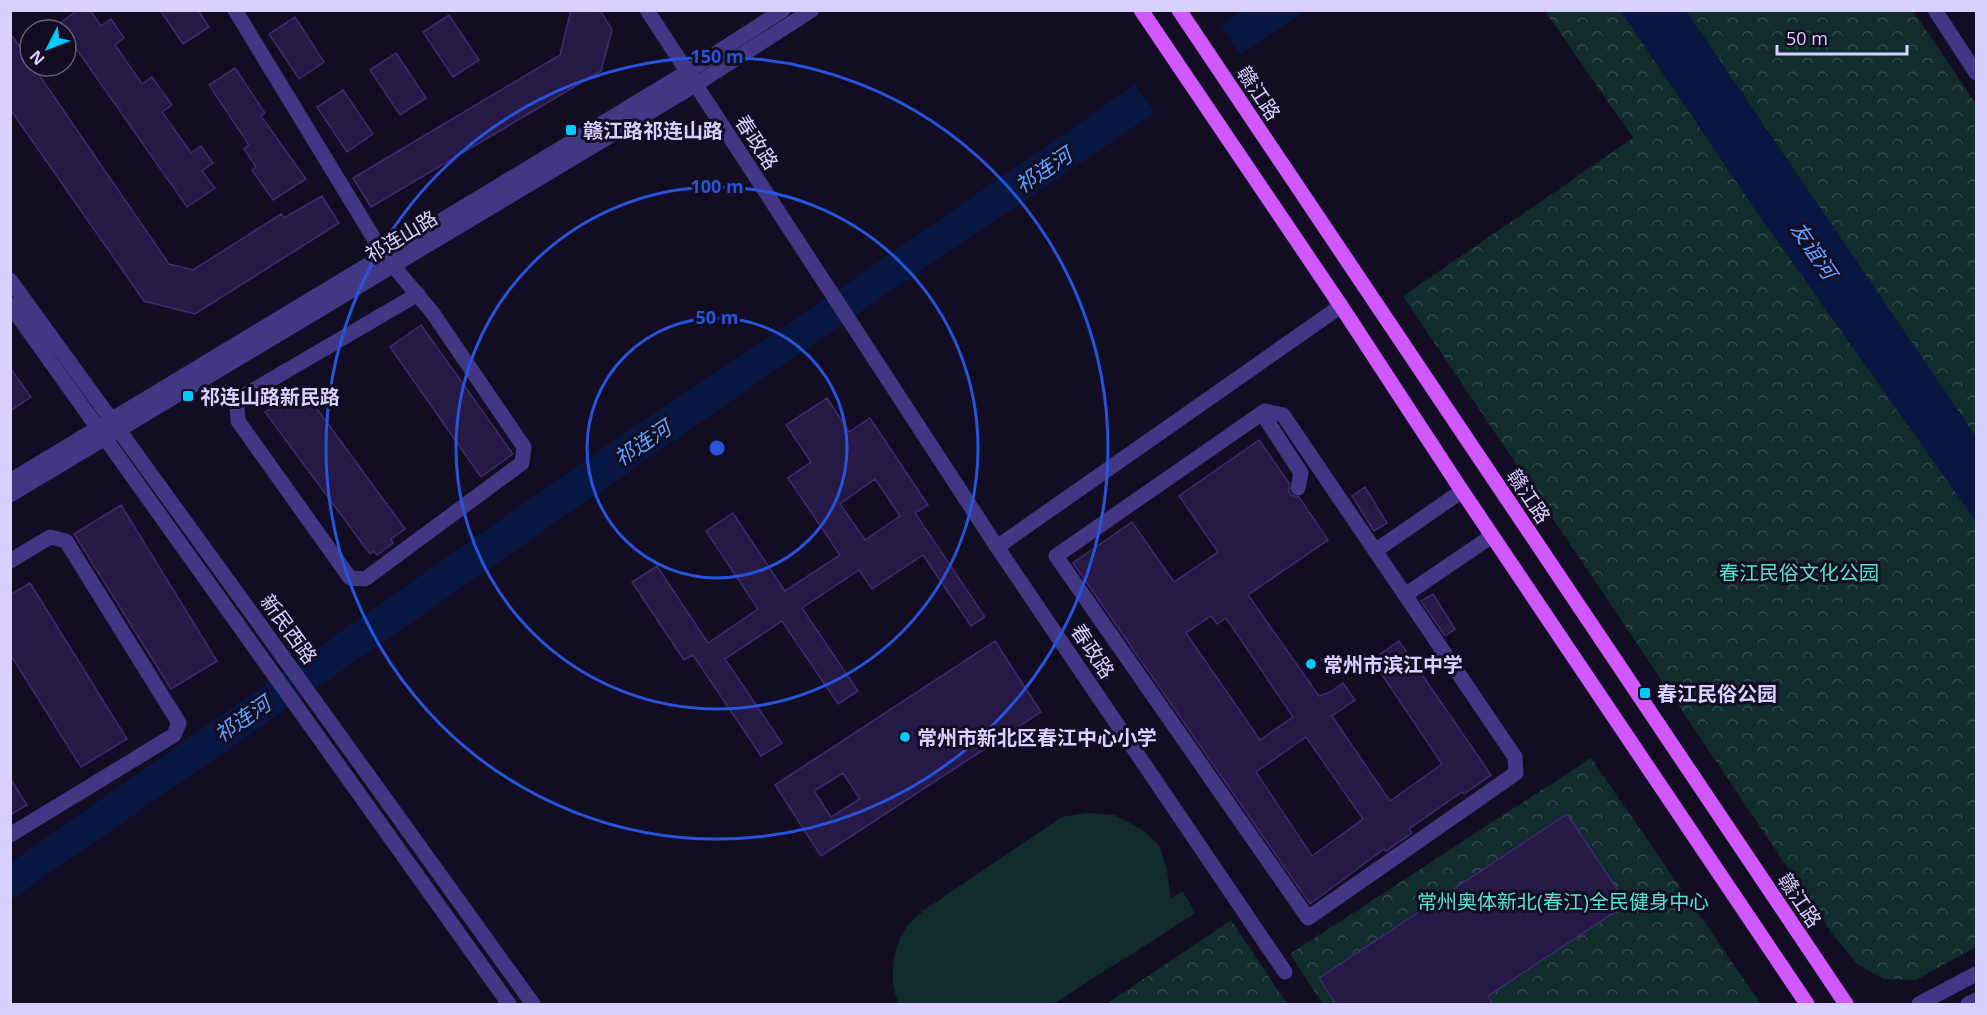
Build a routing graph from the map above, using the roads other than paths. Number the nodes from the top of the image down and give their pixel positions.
1 (235, 10) edge
2 (647, 10) edge
3 (783, 10) edge
4 (812, 10) edge
5 (1141, 10) edge
6 (1179, 10) edge
7 (1935, 10) edge
8 (1977, 73) edge
9 (691, 78) junction
10 (389, 260) junction
11 (10, 280) edge
12 (418, 294) junction
13 (10, 305) edge
14 (1341, 306) junction
15 (1262, 413) junction
16 (108, 429) junction
17 (10, 481) edge
18 (1298, 488) dead end
19 (1462, 492) junction
20 (10, 495) edge
21 (1492, 536) junction
22 (997, 547) junction
23 (1375, 551) junction
24 (10, 561) edge
25 (1405, 595) junction
26 (10, 835) edge
27 (1285, 972) dead end
28 (1977, 974) edge
29 (1977, 1000) edge
30 (509, 1005) edge
31 (533, 1005) edge
32 (1807, 1005) edge
33 (1846, 1005) edge
34 (1919, 1005) edge
35 (1968, 1005) edge

1 - 10 street
2 - 9 street, 春政路
3 - 9 street, 祁连山路
4 - 9 street, 祁连山路
5 - 14 main road
6 - 33 main road, 赣江路
7 - 8 street
9 - 10 street, 祁连山路
9 - 22 street, 春政路
10 - 12 street
10 - 16 street, 祁连山路
11 - 16 street, 新民西路
12 - 12 street
13 - 16 street, 新民西路
14 - 19 main road
14 - 22 street
15 - 18 street
15 - 23 street
15 - 25 street
16 - 17 street, 祁连山路
16 - 20 street, 祁连山路
16 - 30 street, 新民西路
16 - 31 street, 新民西路
19 - 21 main road
19 - 23 street
21 - 25 street
21 - 32 main road
22 - 27 street, 春政路
23 - 25 street
24 - 26 street
28 - 34 street
29 - 35 street

